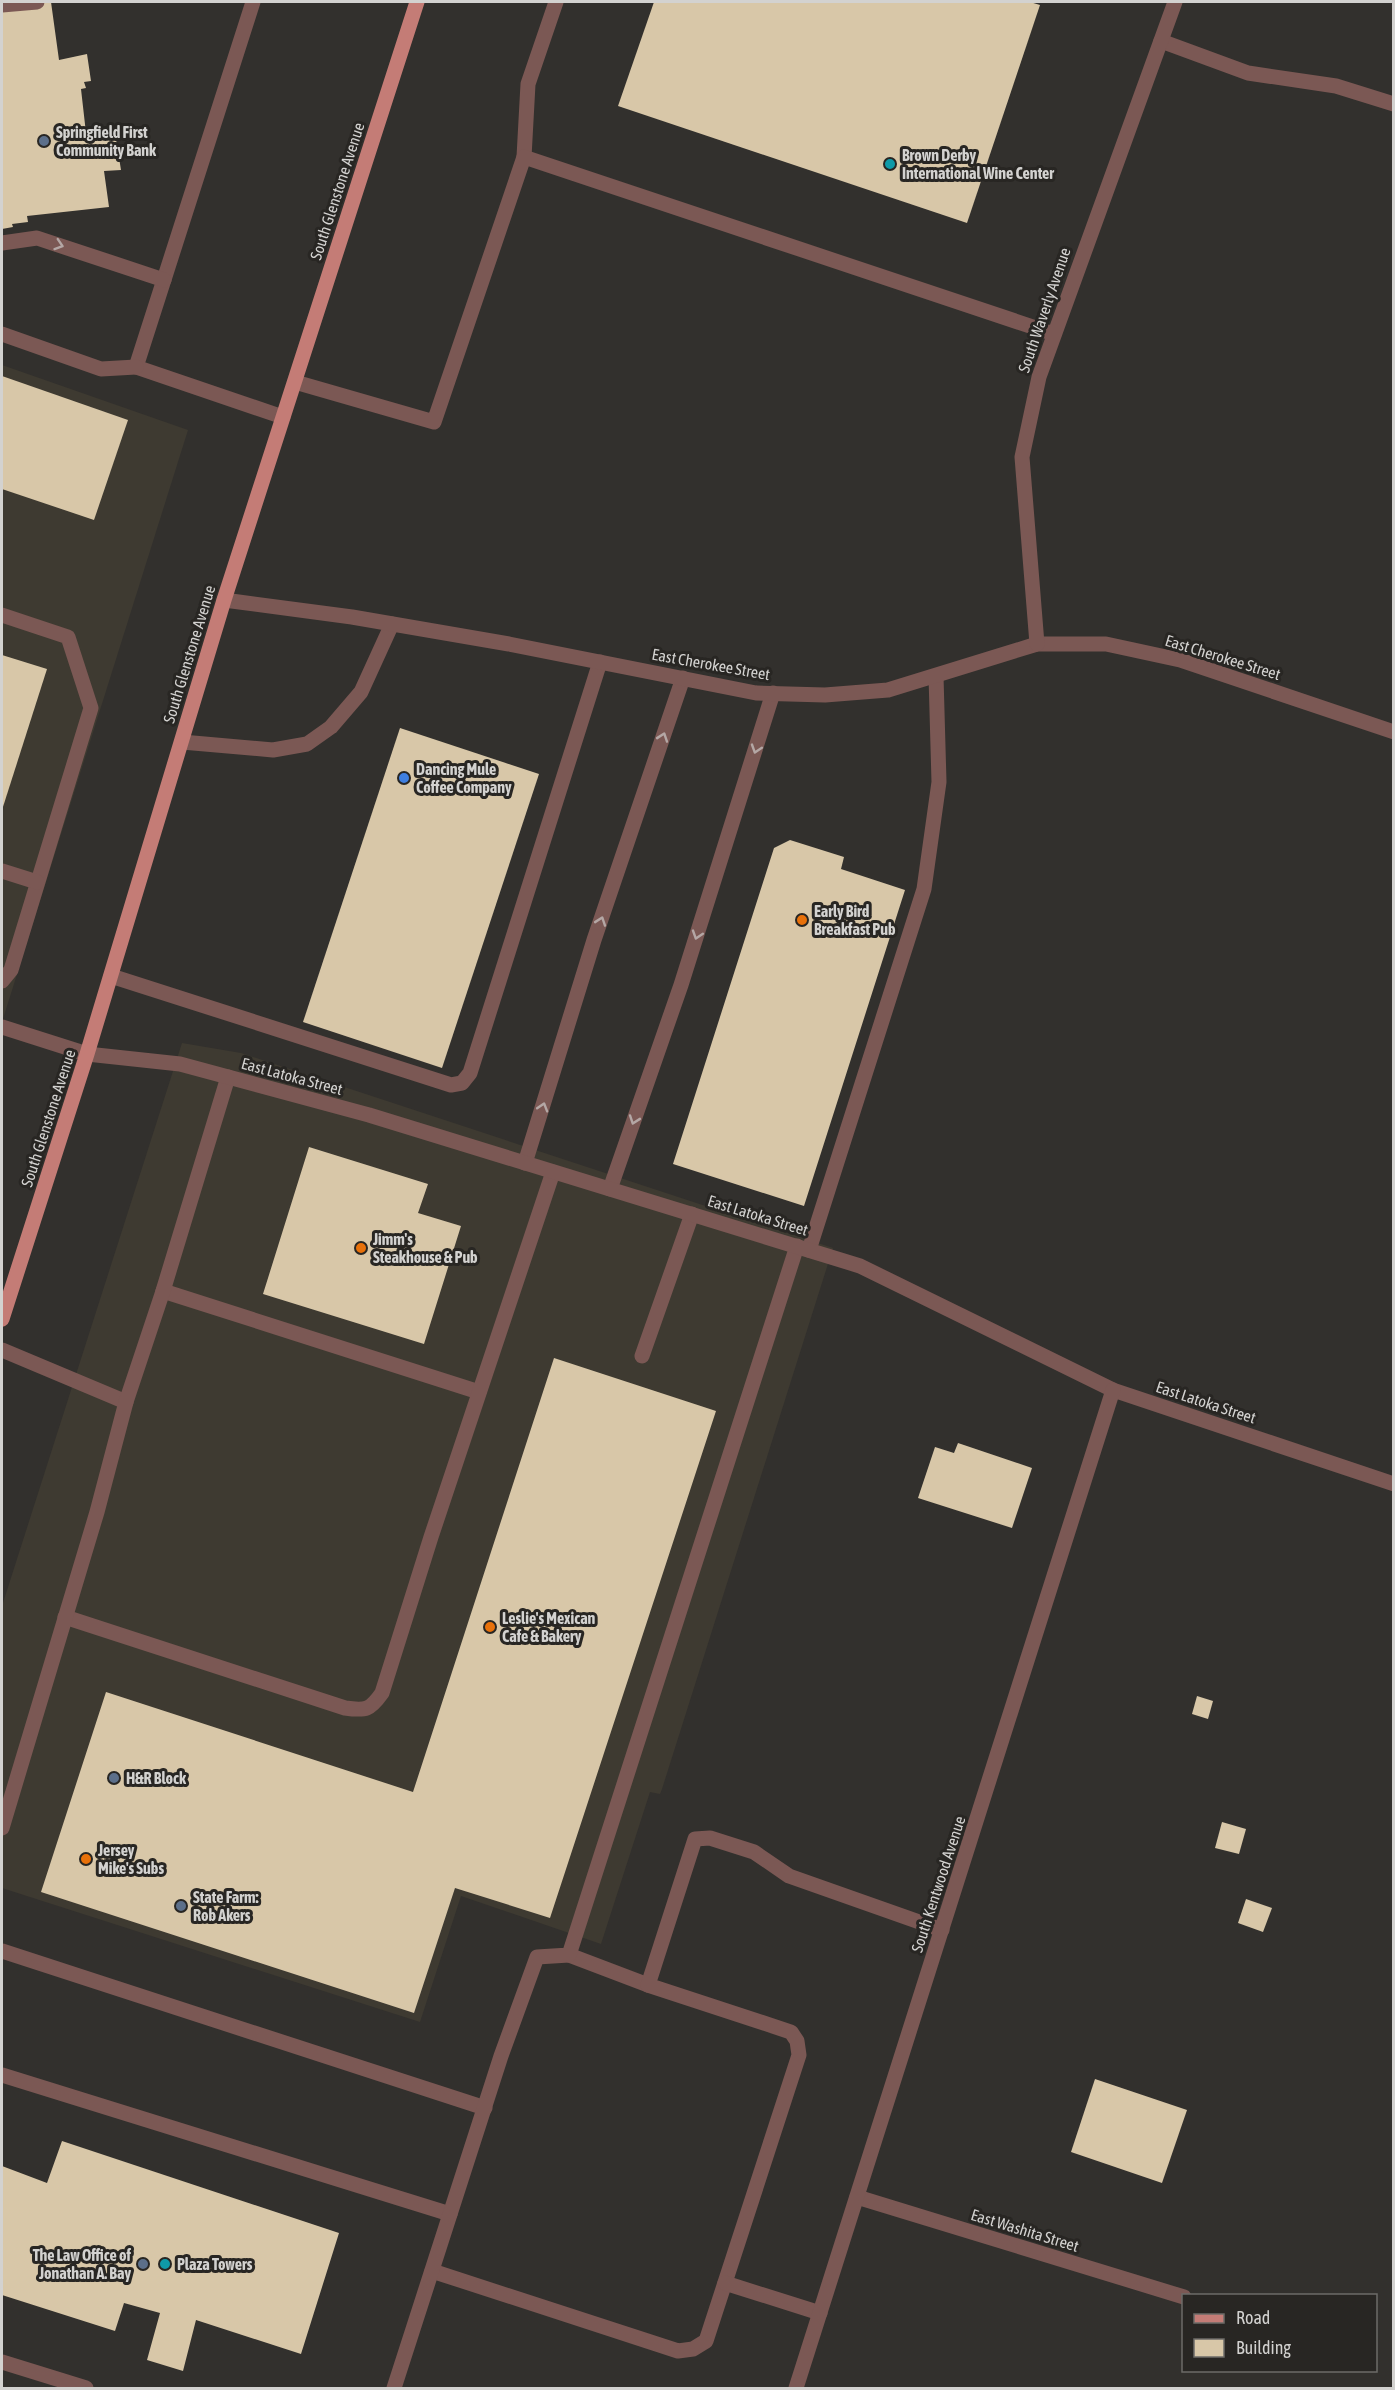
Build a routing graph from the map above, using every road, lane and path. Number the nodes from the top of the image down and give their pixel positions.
1 (37, 2) edge
2 (252, 2) edge
3 (417, 2) edge
4 (556, 2) edge
5 (1175, 2) edge
6 (2, 5) edge
7 (1161, 41) junction
8 (1394, 104) edge
9 (524, 157) junction
10 (2, 243) edge
11 (164, 280) junction
12 (2, 334) edge
13 (1054, 334) junction
14 (136, 367) junction
15 (295, 382) junction
16 (283, 417) junction
17 (224, 600) junction
18 (2, 615) edge
19 (392, 624) junction
20 (1037, 644) junction
21 (600, 662) junction
22 (936, 676) junction
23 (683, 678) junction
24 (773, 693) junction
25 (1394, 732) edge
26 (182, 742) junction
27 (2, 871) edge
28 (37, 882) junction
29 (111, 976) junction
30 (2, 981) edge
31 (2, 1027) edge
32 (87, 1054) junction
33 (228, 1077) junction
34 (525, 1163) junction
35 (553, 1172) junction
36 (610, 1189) junction
37 (692, 1214) junction
38 (803, 1248) junction
39 (163, 1291) junction
40 (2, 1318) edge
41 (2, 1350) edge
42 (642, 1356) dead end
43 (1113, 1390) junction
44 (479, 1392) junction
45 (126, 1402) junction
46 (1394, 1484) edge
47 (65, 1617) junction
48 (2, 1828) edge
49 (942, 1930) junction
50 (2, 1951) edge
51 (569, 1955) junction
52 (648, 1985) junction
53 (2, 2075) edge
54 (484, 2108) junction
55 (857, 2197) junction
56 (450, 2214) junction
57 (432, 2271) junction
58 (725, 2283) junction
59 (1182, 2296) edge
60 (820, 2313) junction
61 (2, 2362) edge
62 (86, 2388) edge
63 (394, 2388) edge
64 (796, 2388) edge

1 - 6 street
2 - 11 street
3 - 15 main road, South Glenstone Avenue
4 - 9 street
5 - 7 street, South Waverly Avenue
7 - 8 street
7 - 13 street, South Waverly Avenue
9 - 13 street
9 - 15 street
10 -> 11 street
11 - 14 street
12 - 14 street
13 - 20 street, South Waverly Avenue
14 - 16 street
15 - 16 main road, South Glenstone Avenue
16 - 17 main road, South Glenstone Avenue
17 - 19 street, East Cherokee Street
17 - 26 main road, South Glenstone Avenue
18 - 28 street
19 - 21 street, East Cherokee Street
19 - 26 street
20 - 22 street, East Cherokee Street
20 - 25 street, East Cherokee Street
21 - 23 street, East Cherokee Street
21 - 29 street
22 - 24 street, East Cherokee Street
22 - 38 street
23 - 24 street, East Cherokee Street
34 -> 23 street
24 -> 36 street
26 - 29 main road, South Glenstone Avenue
27 - 28 street
28 - 30 street
29 - 32 main road, South Glenstone Avenue
31 - 32 street, East Latoka Street
32 - 33 street, East Latoka Street
32 - 40 main road, South Glenstone Avenue
33 - 34 street, East Latoka Street
33 - 39 street
34 - 35 street, East Latoka Street
35 - 36 street, East Latoka Street
35 - 44 street
36 - 37 street, East Latoka Street
37 - 38 street, East Latoka Street
37 - 42 street
38 - 43 street, East Latoka Street
38 - 51 street
39 - 44 street
39 - 45 street
41 - 45 street
43 - 46 street, East Latoka Street
43 - 49 street, South Kentwood Avenue
44 - 47 street
45 - 47 street
47 - 48 street
49 - 52 street
49 - 55 street, South Kentwood Avenue
50 - 54 street
51 - 52 street
51 - 54 street
52 - 58 street
53 - 56 street
54 - 56 street
55 - 59 street, East Washita Street
55 - 60 street, South Kentwood Avenue
56 - 57 street
57 - 58 street
57 - 63 street
58 - 60 street
60 - 64 street, South Kentwood Avenue
61 - 62 street

